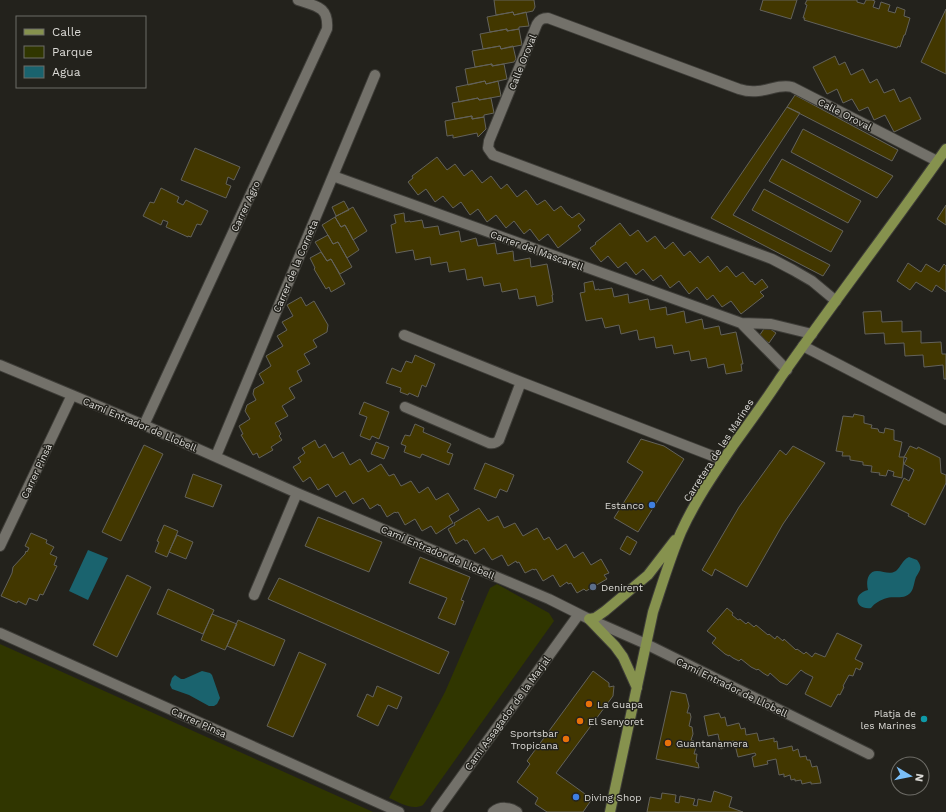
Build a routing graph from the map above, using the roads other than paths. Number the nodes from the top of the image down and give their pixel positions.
1 (298, 0) edge
2 (375, 76) dead end
3 (946, 149) edge
4 (938, 161) junction
5 (333, 176) junction
6 (836, 301) junction
7 (741, 323) junction
8 (812, 334) junction
9 (404, 335) dead end
10 (803, 346) junction
11 (0, 365) edge
12 (786, 370) junction
13 (521, 382) junction
14 (72, 395) junction
15 (405, 407) dead end
16 (946, 420) edge
17 (144, 425) junction
18 (216, 456) junction
19 (723, 460) junction
20 (297, 493) junction
21 (681, 532) junction
22 (0, 546) edge
23 (254, 595) dead end
24 (579, 614) junction
25 (589, 619) junction
26 (0, 632) edge
27 (646, 644) junction
28 (637, 688) junction
29 (869, 754) dead end
30 (399, 812) edge
31 (436, 812) edge
32 (493, 812) edge
33 (516, 812) edge
34 (610, 812) edge

1 - 17 street, Carrer Agro
2 - 5 street, Carrer de la Corneta
3 - 4 main road, Carretera de les Marines
4 - 6 main road, Carretera de les Marines
4 - 6 street, Calle Oroval
5 - 7 street, Carrer del Mascarell
5 - 18 street, Carrer de la Corneta
6 - 8 main road, Carretera de les Marines
7 - 8 street, Carrer del Mascarell
7 - 12 street, Carrer del Mascarell
8 - 10 main road, Carretera de les Marines
9 - 13 street
10 - 12 main road, Carretera de les Marines
10 - 16 street
11 - 14 street, Camí Entrador de Llobell
12 - 19 main road, Carretera de les Marines
13 - 15 street
13 - 19 street
14 - 17 street, Camí Entrador de Llobell
14 - 22 street, Carrer Pinsà
17 - 18 street, Camí Entrador de Llobell
18 - 20 street, Camí Entrador de Llobell
19 - 21 main road, Carretera de les Marines
20 - 23 street
20 - 24 street, Camí Entrador de Llobell
21 - 25 main road
21 - 27 main road, Carretera de les Marines
24 - 25 street, Camí Entrador de Llobell
24 - 31 street, Camí Assagador de la Marjal
25 - 27 street, Camí Entrador de Llobell
25 - 28 main road
26 - 30 street, Carrer Pinsa
27 - 28 main road, Carretera de les Marines
27 - 29 street, Camí Entrador de Llobell
28 - 34 main road, Carretera de les Marines
32 - 33 street

